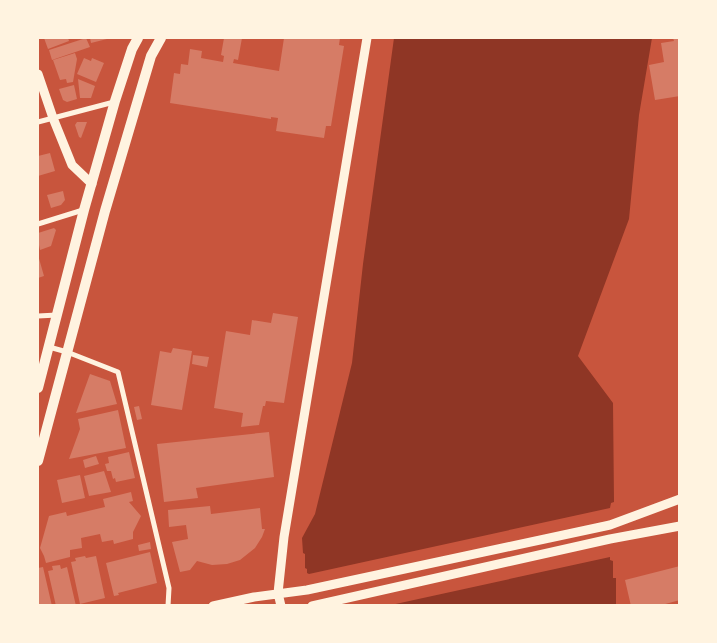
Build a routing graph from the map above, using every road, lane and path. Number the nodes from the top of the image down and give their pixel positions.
1 (138, 38) edge
2 (161, 38) edge
3 (368, 38) edge
4 (38, 74) edge
5 (115, 101) junction
6 (52, 118) junction
7 (38, 122) edge
8 (92, 184) junction
9 (84, 210) junction
10 (38, 224) edge
11 (57, 315) junction
12 (38, 316) edge
13 (49, 346) junction
14 (67, 352) junction
15 (38, 388) edge
16 (38, 462) edge
17 (680, 499) edge
18 (680, 526) edge
19 (278, 593) junction
20 (168, 606) edge
21 (213, 606) edge
22 (281, 606) edge
23 (312, 606) edge

1 - 5 main road
2 - 14 main road
3 - 19 street
4 - 6 street
5 - 6 street
5 - 8 main road
6 - 7 street
6 - 8 street
8 - 9 main road
9 - 10 street
9 - 11 main road
11 - 12 street
11 - 13 main road
13 - 14 street
13 - 15 main road
14 - 16 main road
14 - 20 street
17 - 19 street
18 - 23 street
19 - 21 street
19 - 22 street

